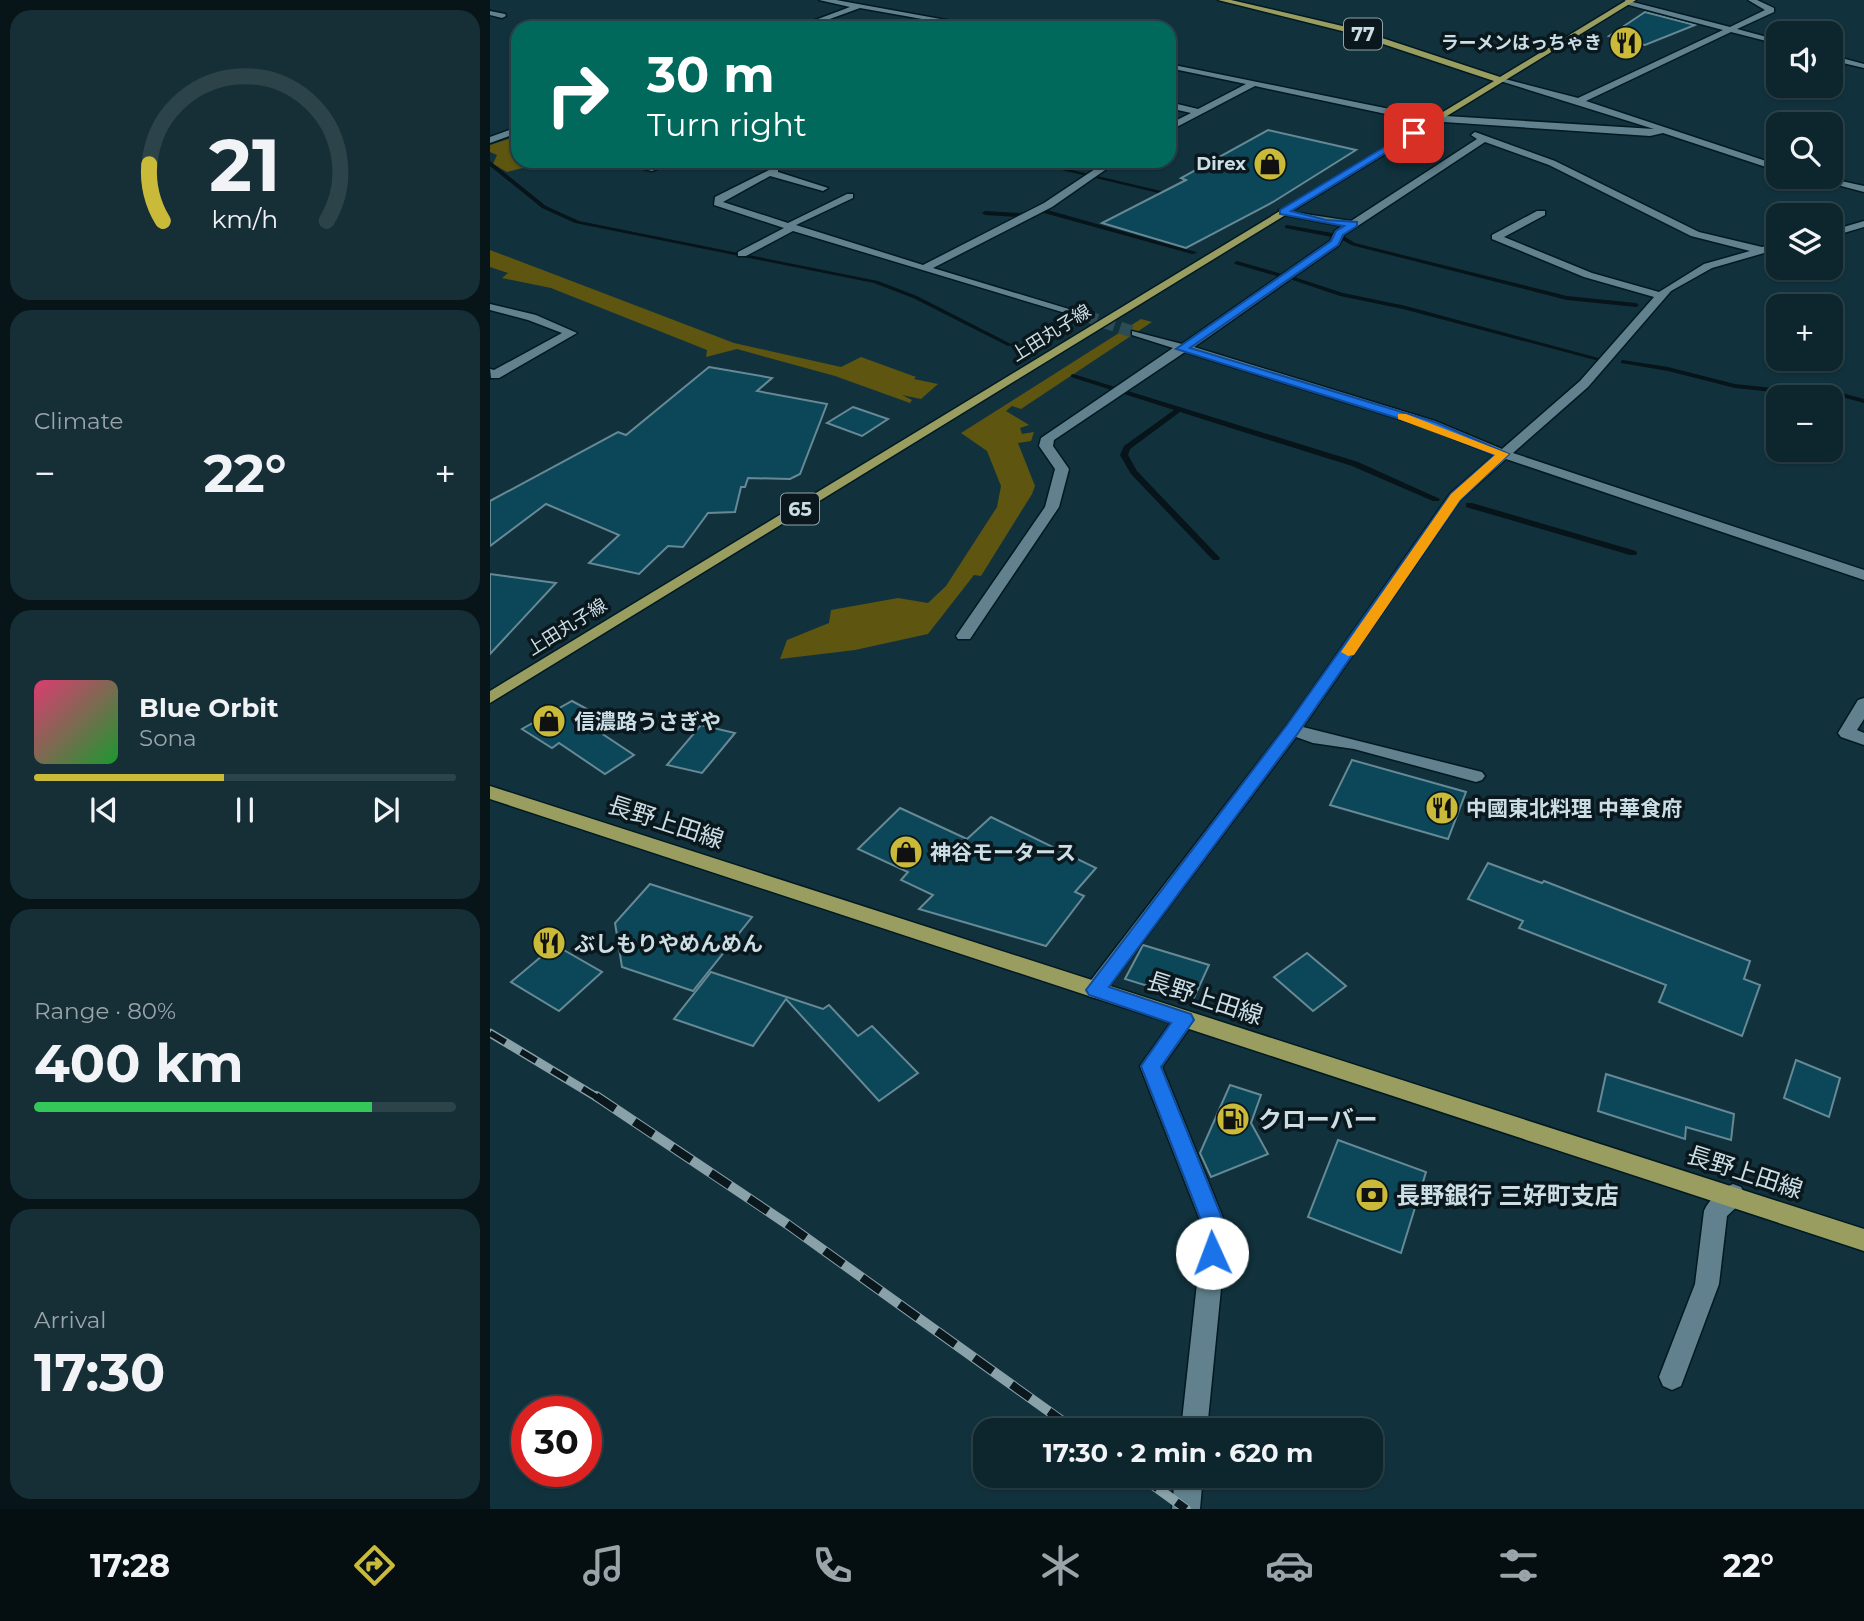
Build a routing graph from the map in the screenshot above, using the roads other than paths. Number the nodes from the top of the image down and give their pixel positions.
1 (823, 0) edge
2 (877, 0) edge
3 (1222, 0) edge
4 (1752, 0) edge
5 (1630, 1) edge
6 (859, 7) junction
7 (490, 13) edge
8 (502, 16) dead end
9 (935, 19) junction
10 (818, 21) edge
11 (930, 21) edge
12 (946, 21) edge
13 (1730, 31) junction
14 (1766, 39) edge
15 (1843, 60) edge
16 (1864, 66) edge
17 (1176, 68) edge
18 (1501, 80) junction
19 (1253, 84) junction
20 (1577, 102) junction
21 (1176, 107) edge
22 (1198, 112) junction
23 (1435, 119) junction
24 (1456, 122) junction
25 (1176, 124) edge
26 (1662, 130) junction
27 (511, 132) edge
28 (1484, 138) junction
29 (490, 140) edge
30 (1766, 164) edge
31 (771, 168) edge
32 (779, 168) edge
33 (1103, 168) edge
34 (1843, 184) edge
35 (823, 188) dead end
36 (1864, 189) edge
37 (850, 196) dead end
38 (1283, 212) junction
39 (1541, 213) dead end
40 (1353, 224) junction
41 (1864, 224) edge
42 (792, 226) junction
43 (1843, 230) edge
44 (1766, 249) edge
45 (1762, 250) junction
46 (742, 254) dead end
47 (927, 267) junction
48 (1661, 296) junction
49 (490, 307) edge
50 (1086, 316) tunnel mouth
51 (1136, 333) tunnel mouth
52 (1181, 349) junction
53 (490, 373) edge
54 (1503, 454) junction
55 (1864, 575) edge
56 (964, 636) dead end
57 (490, 698) edge
58 (1864, 704) edge
59 (1293, 729) junction
60 (1864, 738) edge
61 (1476, 776) dead end
62 (490, 792) edge
63 (1096, 990) junction
64 (1184, 1020) junction
65 (1733, 1195) junction
66 (1864, 1240) edge
67 (1672, 1377) dead end
68 (1195, 1418) edge
69 (1188, 1488) edge
70 (1186, 1509) edge

1 - 6 street
2 - 6 street
3 - 18 main road, 77
4 - 13 street
5 - 13 street
5 - 18 main road, 上田丸子線 / 65
6 - 9 street
6 - 10 street
7 - 8 street
9 - 11 street
9 - 12 street
13 - 14 street
13 - 20 street
15 - 16 street
17 - 19 street
18 - 20 street
18 - 23 main road, 上田丸子線 / 65
19 - 22 street
19 - 23 street
20 - 26 street
21 - 22 street
22 - 25 street
23 - 24 street
23 - 38 main road, 上田丸子線 / 65
24 - 26 street
24 - 28 street
26 - 30 street
27 - 29 street
28 - 40 street
28 - 45 street
31 - 42 street
32 - 35 street
33 - 47 street
34 - 36 street
37 - 42 street
38 - 40 street
38 - 57 main road, 上田丸子線 / 65
39 - 48 street
40 - 52 street
41 - 43 street
42 - 46 street
42 - 47 street
44 - 45 street
45 - 48 street
47 - 50 street
48 - 54 street
49 - 53 street
51 - 52 street
52 - 54 street
52 - 56 street
54 - 55 street
54 - 59 street
58 - 60 street
59 - 61 street
59 - 63 street
62 - 63 main road, 長野上田線
63 - 64 main road, 長野上田線
64 - 65 main road, 長野上田線
64 - 68 street
65 - 66 main road, 長野上田線
65 - 67 street
69 - 70 street

